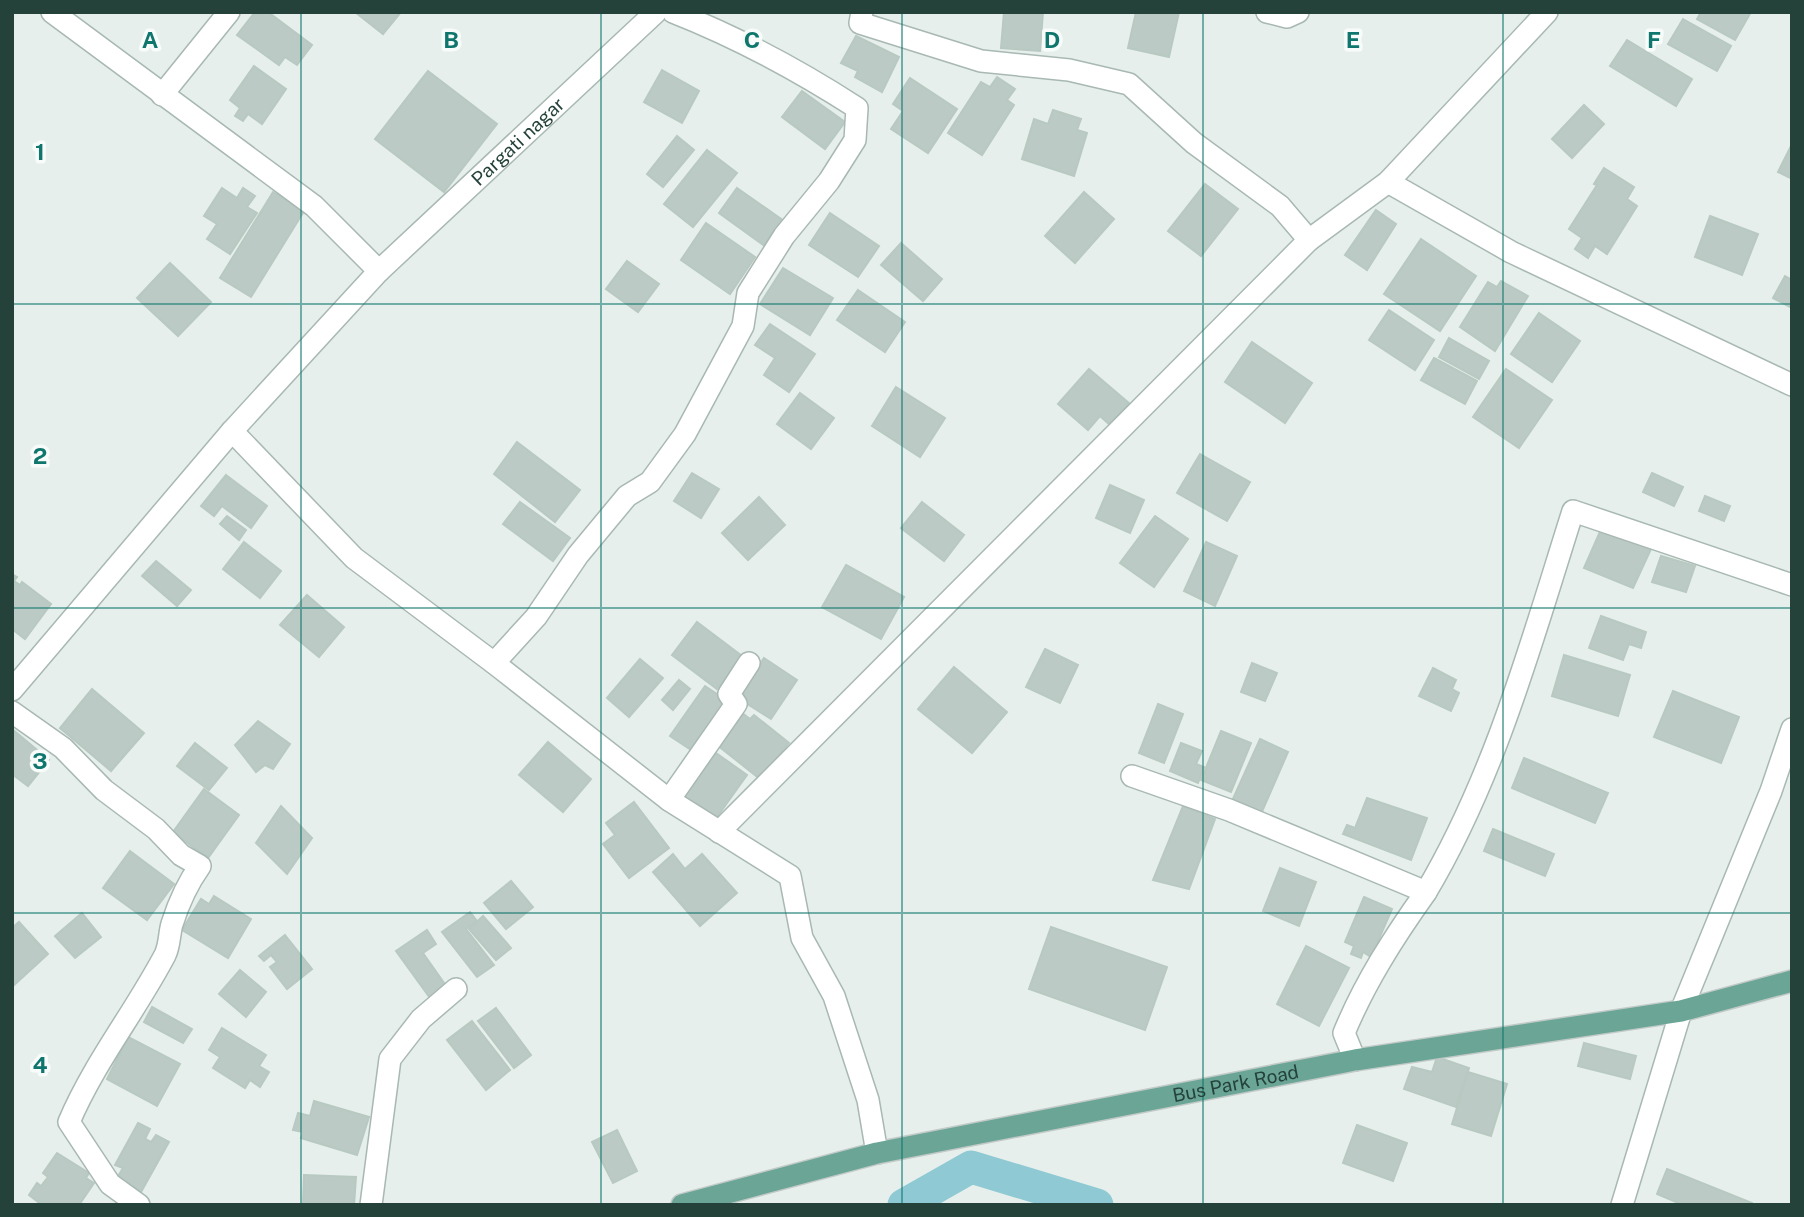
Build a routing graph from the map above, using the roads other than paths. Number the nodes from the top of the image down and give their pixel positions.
1 (229, 12) edge
2 (656, 12) edge
3 (673, 12) edge
4 (862, 12) edge
5 (1267, 12) edge
6 (1298, 12) edge
7 (1547, 12) edge
8 (59, 14) edge
9 (162, 95) junction
10 (1388, 182) junction
11 (1309, 240) junction
12 (379, 271) junction
13 (1792, 385) edge
14 (232, 432) junction
15 (1792, 585) edge
16 (494, 663) junction
17 (749, 663) dead end
18 (12, 690) edge
19 (12, 712) edge
20 (1792, 729) edge
21 (1132, 775) dead end
22 (669, 800) junction
23 (719, 832) junction
24 (1426, 892) junction
25 (1792, 981) edge
26 (456, 989) dead end
27 (1681, 1011) junction
28 (1355, 1059) junction
29 (877, 1153) junction
30 (139, 1205) edge
31 (371, 1205) edge
32 (682, 1205) edge
33 (1622, 1205) edge

1 - 9 street
2 - 12 street, Pargati nagar
3 - 16 street
4 - 11 street
5 - 6 street
7 - 10 street
8 - 9 street
9 - 12 street
10 - 11 street
10 - 13 street
11 - 23 street
12 - 14 street, Pargati nagar
14 - 16 street
14 - 18 street, Pargati nagar
15 - 24 street
16 - 22 street
17 - 22 street
19 - 30 street
20 - 27 street
21 - 24 street
22 - 23 street
23 - 29 street
24 - 28 street
25 - 27 main road, Bus Park Road
26 - 31 street
27 - 28 main road, Bus Park Road
27 - 33 street
28 - 29 main road, Bus Park Road
29 - 32 main road, Bus Park Road

